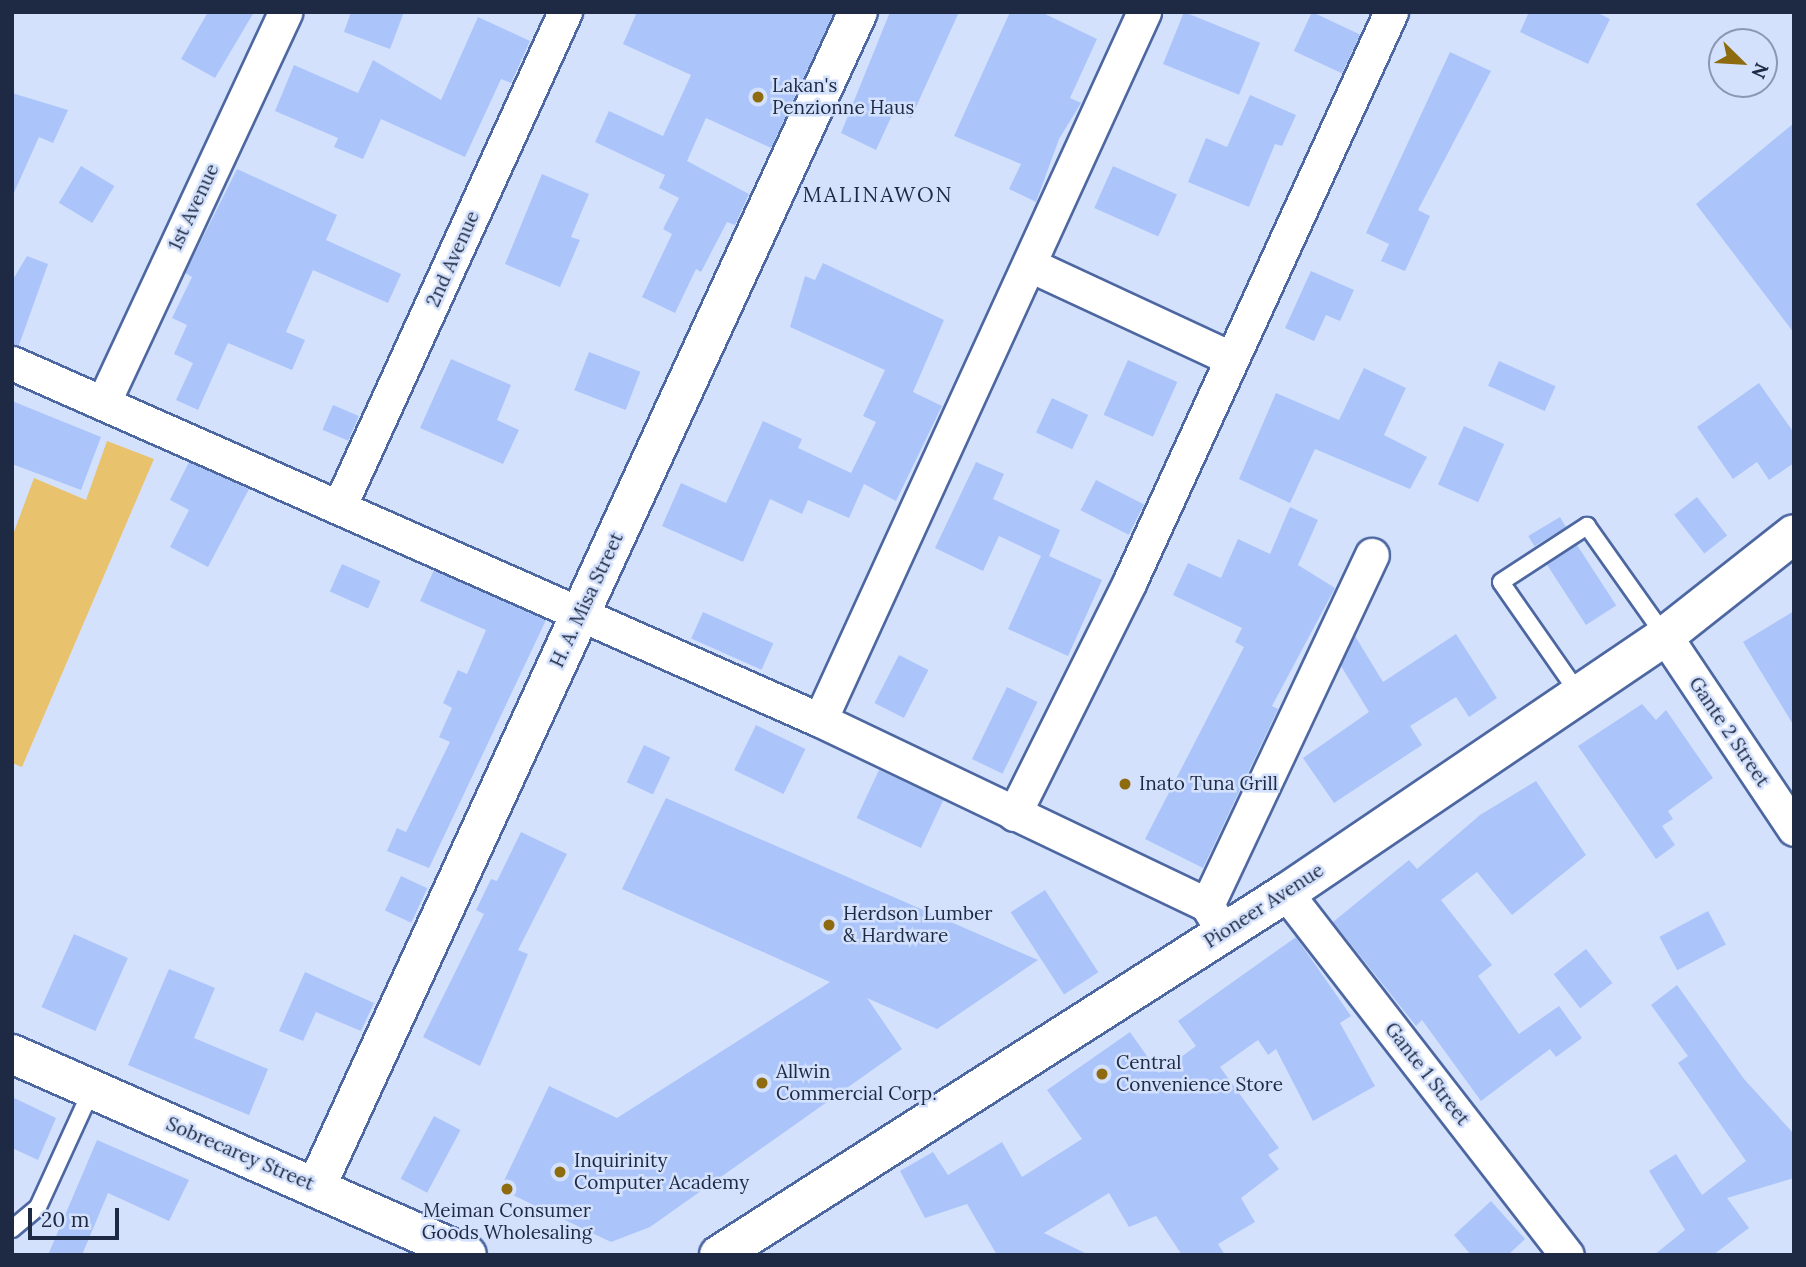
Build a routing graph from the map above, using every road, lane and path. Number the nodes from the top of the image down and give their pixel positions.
1 (285, 12) edge
2 (565, 12) edge
3 (858, 12) edge
4 (1144, 12) edge
5 (1391, 12) edge
6 (1030, 265) junction
7 (1230, 358) junction
8 (12, 363) edge
9 (104, 401) junction
10 (340, 505) junction
11 (1794, 534) edge
12 (1371, 555) dead end
13 (582, 611) junction
14 (1665, 636) junction
15 (1579, 694) junction
16 (820, 720) junction
17 (1014, 814) junction
18 (1794, 828) edge
19 (1286, 893) junction
20 (1215, 919) junction
21 (12, 1055) edge
22 (91, 1091) junction
23 (316, 1187) junction
24 (12, 1229) edge
25 (467, 1255) edge
26 (719, 1255) edge
27 (1567, 1255) edge

1 - 9 street, 1st Avenue
2 - 10 street, 2nd Avenue
3 - 13 main road, H. A. Misa Street
4 - 6 street
5 - 7 street
6 - 7 street
6 - 16 street
7 - 17 street
8 - 9 street
9 - 10 street
10 - 13 street
11 - 14 main road, Pioneer Avenue
12 - 20 street
13 - 16 street
13 - 23 main road, H. A. Misa Street
14 - 15 main road, Pioneer Avenue
14 - 15 lane
14 - 18 street, Gante 2 Street
15 - 19 main road, Pioneer Avenue
16 - 17 street
17 - 20 street
19 - 20 main road, Pioneer Avenue
19 - 27 street, Gante 1 Street
20 - 26 main road, Pioneer Avenue
21 - 22 main road, Sobrecarey Street
22 - 23 main road, Sobrecarey Street
22 - 24 lane
23 - 25 main road, Sobrecarey Street

